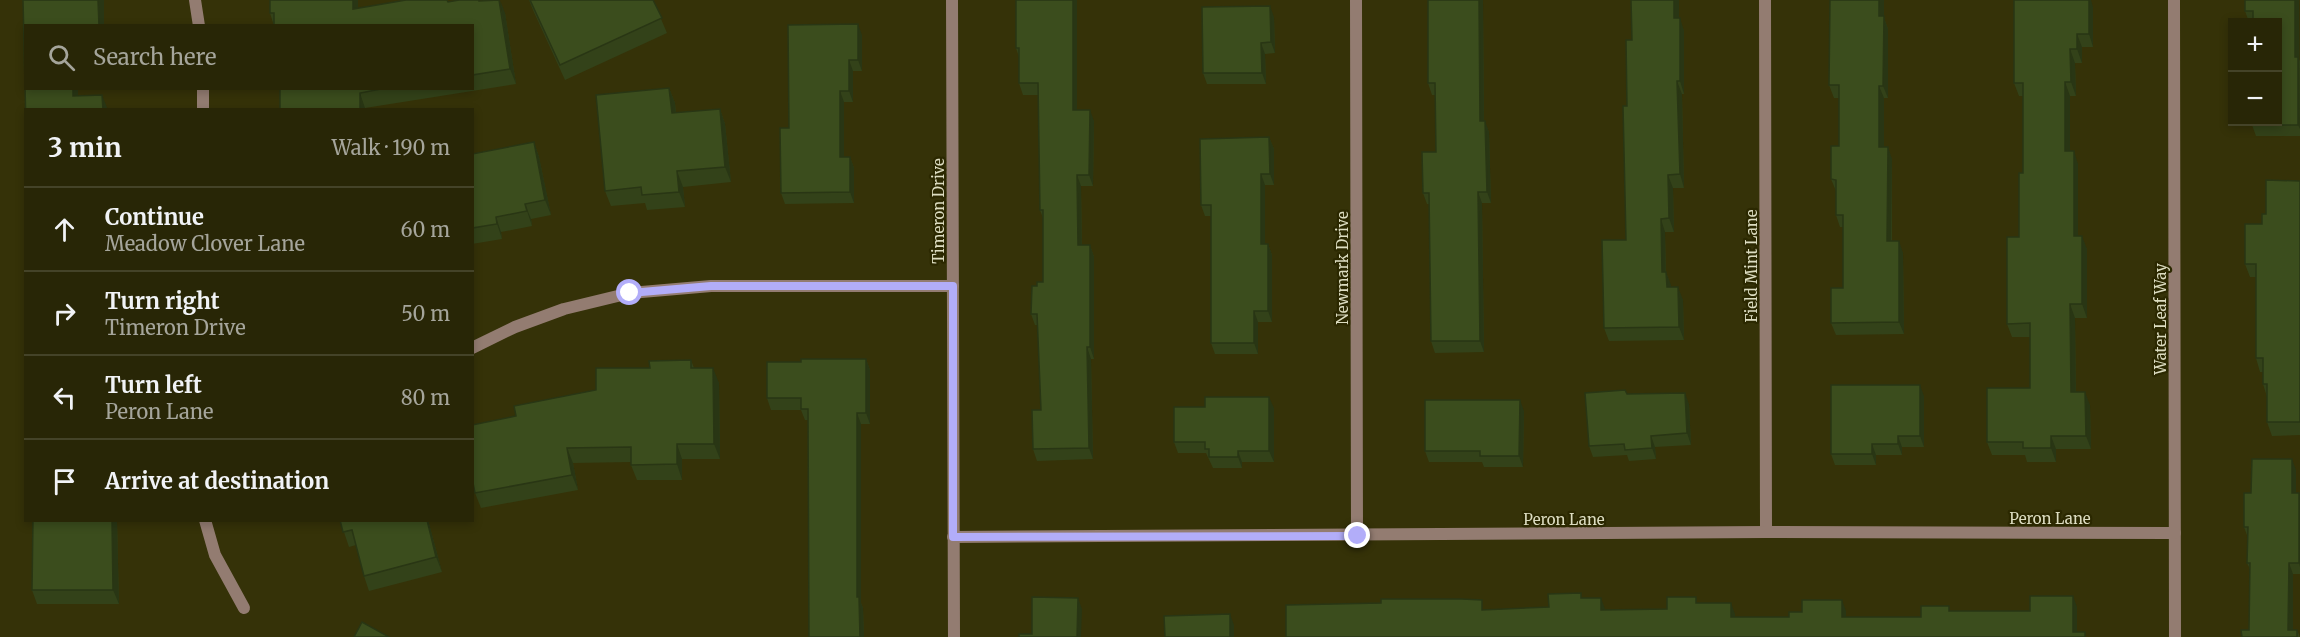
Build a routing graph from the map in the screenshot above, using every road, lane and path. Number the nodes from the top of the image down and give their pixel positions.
1 (195, 0) edge
2 (952, 0) edge
3 (1356, 0) edge
4 (1765, 0) edge
5 (2174, 0) edge
6 (199, 24) edge
7 (203, 90) edge
8 (203, 108) edge
9 (953, 286) junction
10 (474, 347) edge
11 (207, 522) edge
12 (1766, 532) junction
13 (2175, 533) junction
14 (1358, 536) junction
15 (953, 537) junction
16 (244, 608) dead end
17 (954, 637) edge
18 (2175, 637) edge

1 - 6 street
2 - 9 street, Timeron Drive
3 - 14 street, Newmark Drive
4 - 12 street, Field Mint Lane
5 - 13 street, Water Leaf Way
7 - 8 street
9 - 10 street
9 - 15 street, Timeron Drive
11 - 16 street
12 - 13 street, Peron Lane
12 - 14 street, Peron Lane
13 - 18 street, Water Leaf Way
14 - 15 street, Peron Lane
15 - 17 street, Timeron Drive

